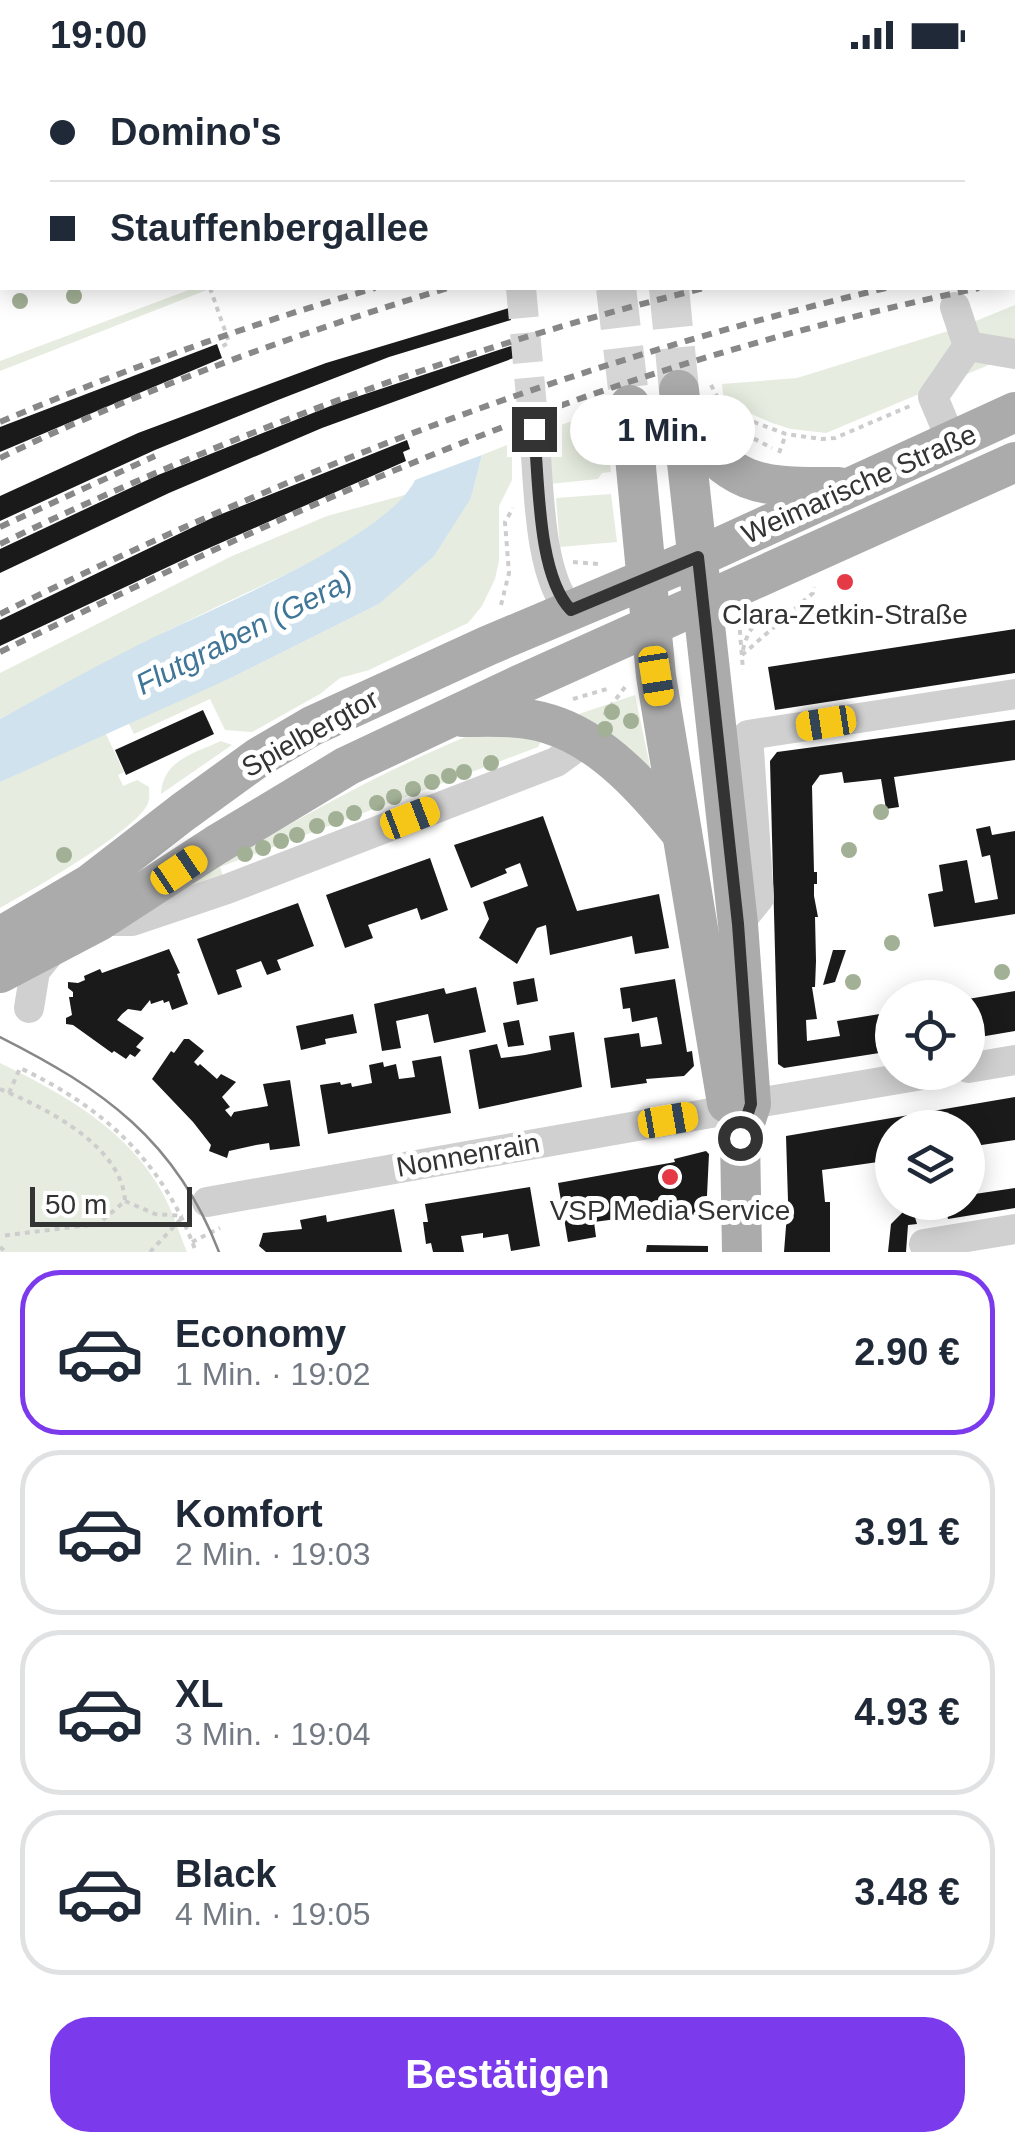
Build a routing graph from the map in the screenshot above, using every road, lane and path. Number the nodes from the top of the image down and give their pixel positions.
1 (211, 291) edge
2 (956, 307) dead end
3 (968, 346) junction
4 (218, 349) dead end
5 (1015, 354) edge
6 (933, 396) junction
7 (691, 397) junction
8 (630, 404) tunnel mouth
9 (724, 411) junction
10 (1015, 412) edge
11 (534, 429) tunnel mouth
12 (952, 442) junction
13 (772, 448) dead end
14 (1015, 462) edge
15 (851, 486) junction
16 (517, 500) dead end
17 (698, 557) junction
18 (648, 578) junction
19 (815, 581) dead end
20 (791, 596) dead end
21 (704, 603) junction
22 (571, 610) junction
23 (495, 614) dead end
24 (651, 628) junction
25 (628, 683) dead end
26 (607, 689) dead end
27 (1015, 694) edge
28 (573, 700) dead end
29 (449, 717) junction
30 (585, 742) junction
31 (684, 838) junction
32 (99, 921) junction
33 (738, 924) junction
34 (0, 937) edge
35 (57, 944) junction
36 (0, 972) edge
37 (29, 1008) dead end
38 (1015, 1060) edge
39 (985, 1065) edge
40 (875, 1087) edge
41 (1, 1091) edge
42 (9, 1093) junction
43 (740, 1118) junction
44 (125, 1201) junction
45 (203, 1215) junction
46 (1015, 1228) edge
47 (0, 1236) edge
48 (192, 1242) junction
49 (924, 1244) dead end
50 (0, 1247) edge
51 (6, 1252) edge
52 (150, 1252) edge
53 (196, 1252) edge
54 (742, 1252) edge

1 - 4 path
2 - 3 street
3 - 5 street
3 - 6 street
6 - 9 path
6 - 12 street
7 - 9 path
7 - 15 main road
7 - 17 main road
8 - 18 main road
9 - 13 path
10 - 12 main road, Weimarische Straße
11 - 22 street
12 - 15 main road, Weimarische Straße
14 - 21 main road, Weimarische Straße
15 - 17 main road, Weimarische Straße
16 - 23 path
17 - 18 main road, Weimarische Straße
17 - 21 main road
18 - 22 main road, Spielbergtor
18 - 24 main road
19 - 20 path
21 - 24 main road, Spielbergtor
21 - 33 main road
22 - 34 main road, Spielbergtor
24 - 29 main road, Spielbergtor
24 - 31 main road
25 - 30 path
26 - 28 path
27 - 33 street
29 - 30 main road
29 - 32 main road, Spielbergtor
30 - 31 main road
30 - 32 street, Spielbergtor
31 - 43 main road
32 - 35 main road, Spielbergtor
33 - 43 main road
35 - 36 main road, Spielbergtor
35 - 37 street
38 - 39 street
40 - 43 street, Nonnenrain
41 - 42 path
42 - 44 path
42 - 45 path
43 - 45 street, Nonnenrain
43 - 54 main road
44 - 45 path
44 - 47 path
45 - 48 path
45 - 48 path
45 - 52 path
46 - 49 street
48 - 53 path
50 - 51 path

